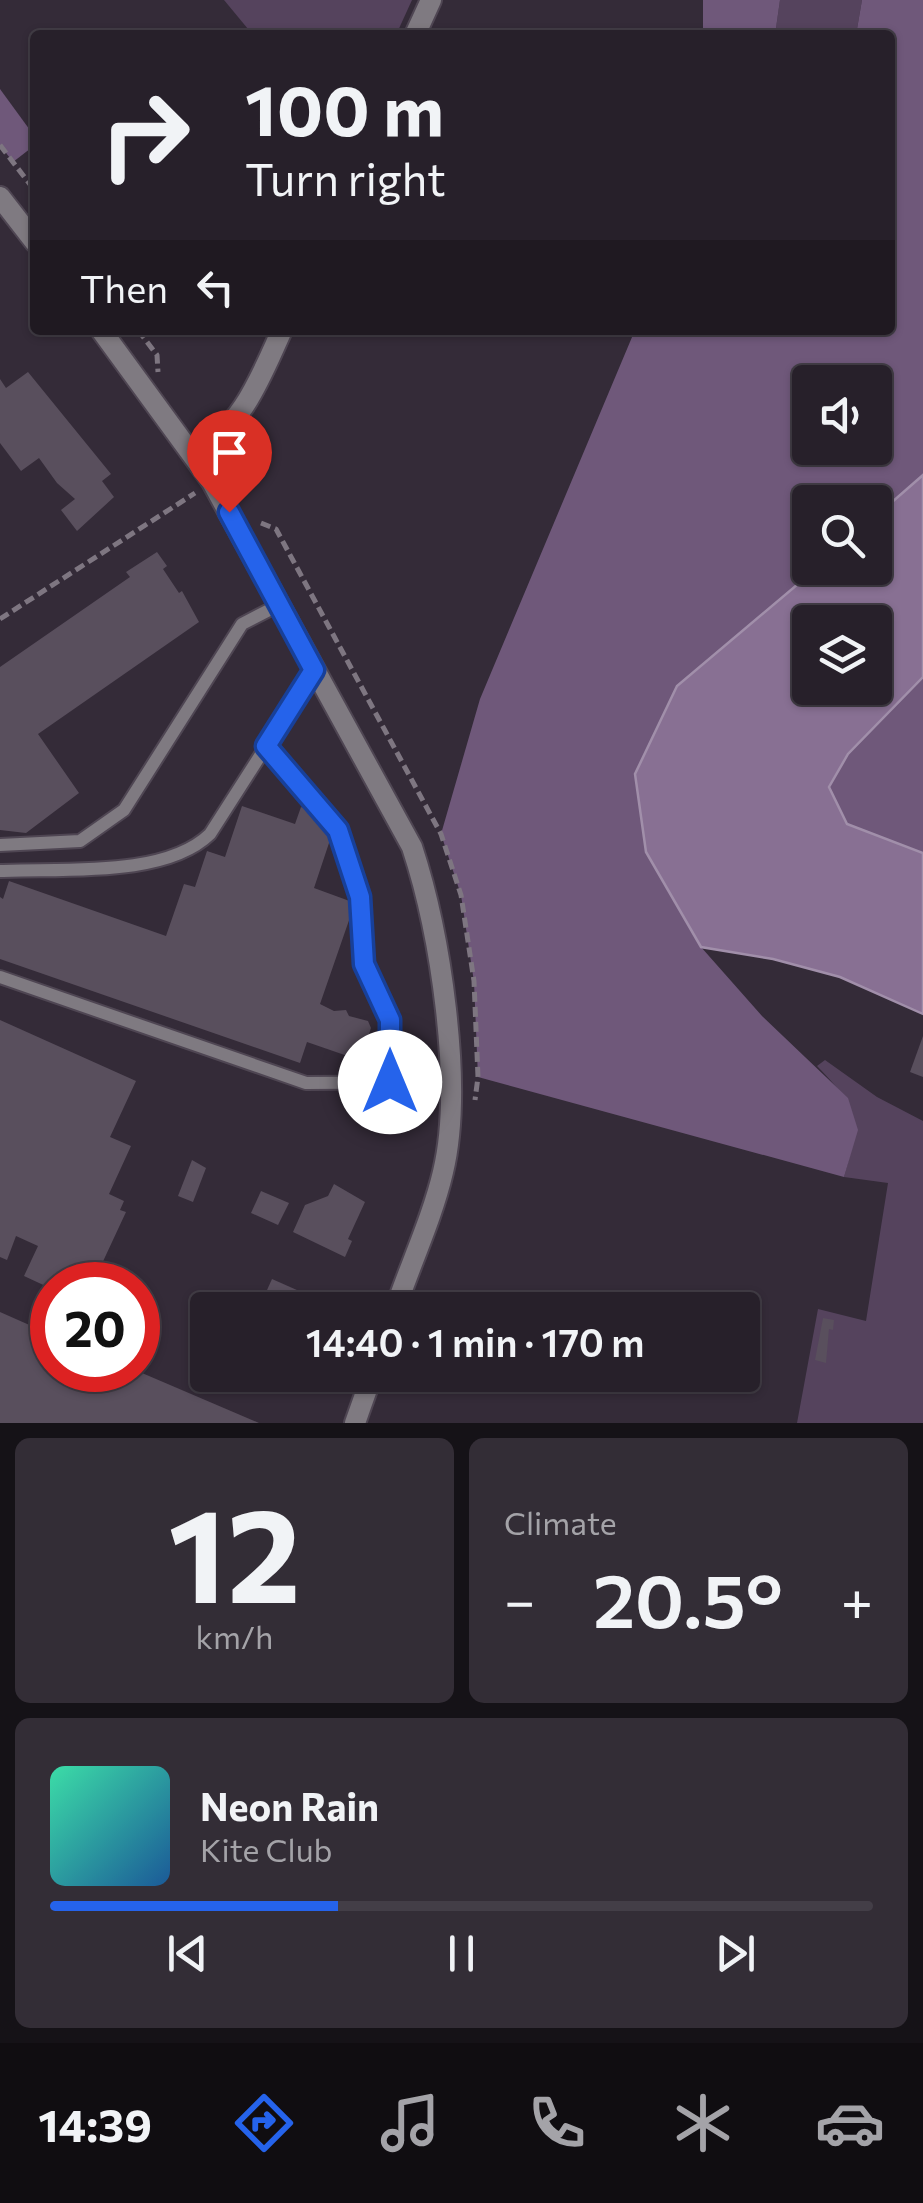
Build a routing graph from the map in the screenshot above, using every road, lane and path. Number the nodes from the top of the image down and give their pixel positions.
1 (431, 0) edge
2 (417, 30) edge
3 (0, 145) edge
4 (30, 184) edge
5 (0, 196) edge
6 (30, 235) edge
7 (105, 335) edge
8 (280, 335) edge
9 (193, 453) junction
10 (212, 482) junction
11 (279, 604) junction
12 (0, 619) edge
13 (314, 670) junction
14 (266, 746) junction
15 (0, 844) edge
16 (0, 870) edge
17 (0, 977) edge
18 (390, 1082) junction
19 (449, 1082) junction
20 (400, 1292) edge
21 (366, 1392) edge
22 (355, 1423) edge

1 - 2 street
3 - 4 path
5 - 6 street
7 - 9 street
8 - 9 street
9 - 10 street
10 - 11 street
10 - 12 path
11 - 13 street
11 - 15 lane
13 - 14 lane
13 - 19 street
14 - 16 lane
14 - 18 lane
17 - 18 lane
18 - 19 lane
19 - 20 street
21 - 22 street

